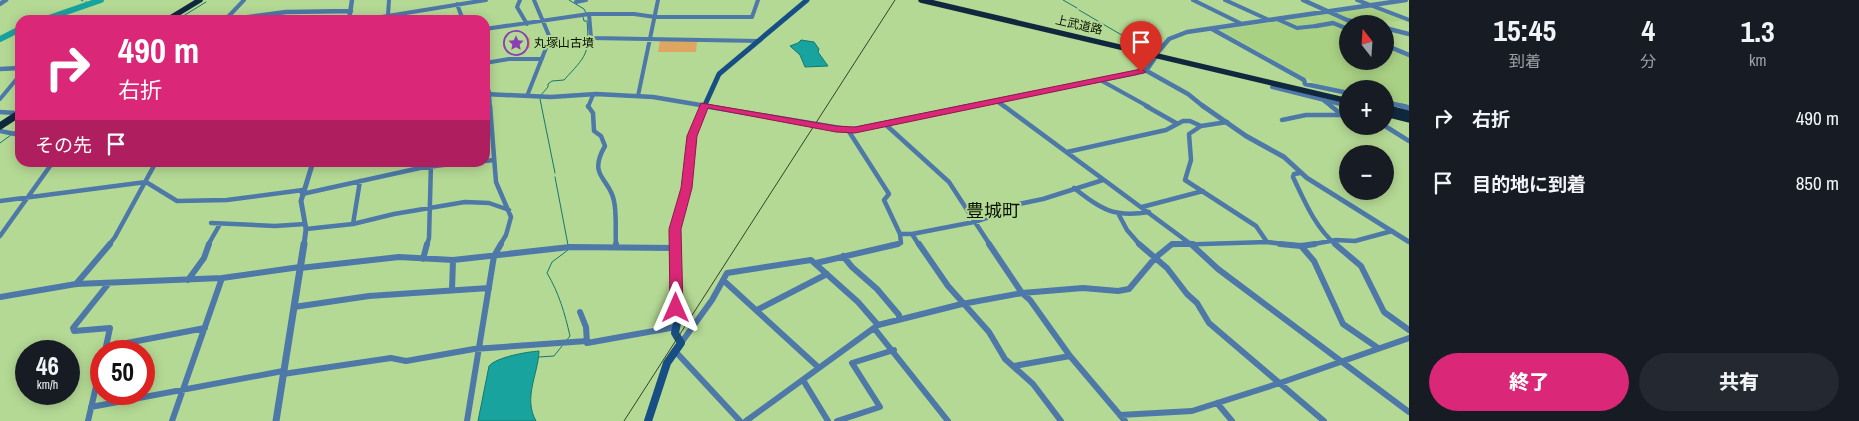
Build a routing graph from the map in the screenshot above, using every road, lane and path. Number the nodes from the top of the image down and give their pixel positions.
1 (6, 0) edge
2 (200, 0) edge
3 (204, 0) edge
4 (244, 0) edge
5 (352, 0) edge
6 (389, 0) edge
7 (486, 0) edge
8 (520, 0) edge
9 (534, 0) edge
10 (586, 0) edge
11 (658, 0) edge
12 (758, 0) edge
13 (807, 0) edge
14 (921, 0) edge
15 (928, 0) edge
16 (1193, 0) edge
17 (1225, 0) edge
18 (1303, 0) edge
19 (1357, 0) edge
20 (1406, 1) edge
21 (576, 2) dead end
22 (454, 3) edge
23 (0, 4) edge
24 (1371, 5) junction
25 (351, 11) junction
26 (1330, 12) junction
27 (589, 14) junction
28 (175, 15) edge
29 (180, 15) edge
30 (230, 15) edge
31 (268, 15) edge
32 (350, 15) edge
33 (388, 15) joint
34 (460, 15) edge
35 (1339, 15) edge
36 (655, 17) junction
37 (1278, 19) junction
38 (1270, 20) junction
39 (1409, 20) edge
40 (543, 21) junction
41 (527, 24) junction
42 (1242, 24) junction
43 (1316, 26) joint
44 (1339, 26) edge
45 (490, 28) edge
46 (1212, 28) junction
47 (1394, 30) edge
48 (1409, 34) edge
49 (651, 39) junction
50 (759, 41) junction
51 (1394, 49) edge
52 (1409, 55) edge
53 (542, 59) junction
54 (490, 62) edge
55 (15, 68) edge
56 (0, 69) edge
57 (1145, 70) junction
58 (1246, 75) junction
59 (15, 81) edge
60 (1102, 81) junction
61 (1272, 87) dead end
62 (490, 94) edge
63 (593, 95) junction
64 (527, 96) junction
65 (638, 96) junction
66 (1339, 96) edge
67 (1339, 97) edge
68 (0, 99) edge
69 (1339, 99) edge
70 (1324, 100) junction
71 (998, 102) junction
72 (705, 105) junction
73 (1339, 111) edge
74 (1394, 111) edge
75 (1394, 111) edge
76 (0, 112) edge
77 (15, 112) edge
78 (15, 114) edge
79 (15, 114) edge
80 (1339, 115) edge
81 (1409, 115) edge
82 (490, 117) edge
83 (1282, 120) dead end
84 (0, 122) edge
85 (1227, 122) junction
86 (885, 124) junction
87 (1176, 124) junction
88 (0, 126) edge
89 (1201, 126) junction
90 (848, 130) junction
91 (0, 131) edge
92 (492, 132) joint
93 (1394, 132) edge
94 (15, 134) edge
95 (1409, 141) edge
96 (1067, 152) junction
97 (490, 160) edge
98 (494, 160) junction
99 (49, 167) edge
100 (154, 167) edge
101 (311, 167) edge
102 (418, 167) edge
103 (431, 167) edge
104 (1300, 174) junction
105 (1103, 180) junction
106 (360, 181) junction
107 (146, 182) junction
108 (1074, 188) junction
109 (1203, 191) junction
110 (303, 192) junction
111 (28, 197) junction
112 (0, 201) edge
113 (1142, 207) junction
114 (430, 208) junction
115 (509, 210) junction
116 (1149, 212) junction
117 (1119, 215) junction
118 (974, 222) junction
119 (211, 223) dead end
120 (220, 224) junction
121 (354, 224) junction
122 (306, 226) junction
123 (1392, 231) junction
124 (900, 234) junction
125 (912, 234) junction
126 (0, 236) edge
127 (1333, 241) junction
128 (1267, 242) junction
129 (1409, 242) edge
130 (1190, 243) junction
131 (1301, 246) junction
132 (616, 247) junction
133 (675, 248) junction
134 (494, 256) junction
135 (843, 256) junction
136 (1155, 258) junction
137 (423, 259) junction
138 (453, 260) junction
139 (816, 263) junction
140 (300, 268) junction
141 (827, 274) junction
142 (222, 278) junction
143 (188, 280) junction
144 (723, 280) junction
145 (109, 283) junction
146 (76, 284) junction
147 (489, 288) junction
148 (452, 290) junction
149 (1022, 294) junction
150 (0, 297) edge
151 (962, 304) junction
152 (294, 307) junction
153 (757, 310) junction
154 (580, 312) dead end
155 (899, 319) junction
156 (876, 326) junction
157 (676, 327) junction
158 (205, 328) junction
159 (1409, 330) edge
160 (1409, 338) edge
161 (107, 340) edge
162 (148, 340) edge
163 (588, 341) junction
164 (681, 343) junction
165 (1378, 348) junction
166 (479, 349) junction
167 (894, 350) junction
168 (676, 351) junction
169 (1070, 356) junction
170 (1342, 362) junction
171 (1014, 366) junction
172 (818, 367) junction
173 (283, 372) junction
174 (803, 380) junction
175 (1280, 383) junction
176 (184, 390) junction
177 (1217, 403) junction
178 (91, 407) joint
179 (1409, 412) edge
180 (1120, 415) junction
181 (88, 421) edge
182 (172, 421) edge
183 (276, 421) edge
184 (467, 421) edge
185 (648, 421) edge
186 (740, 421) edge
187 (746, 421) edge
188 (828, 421) edge
189 (837, 421) edge
190 (948, 421) edge
191 (1061, 421) edge
192 (1125, 421) edge
193 (1232, 421) edge
194 (1324, 421) edge

1 - 23 street
2 - 28 highway
3 - 29 highway
4 - 30 street
5 - 25 street
6 - 33 street
7 - 22 street
8 - 41 street
9 - 40 street
10 - 21 street
11 - 36 street
12 - 36 street
13 - 50 main road
14 - 58 highway, 上武道路
15 - 58 highway, 上武道路
16 - 42 street
17 - 38 street
18 - 26 street
19 - 24 street
20 - 24 street
22 - 33 street
22 - 34 street
24 - 26 street
24 - 39 street
25 - 31 street
25 - 32 street
26 - 35 street
26 - 37 street
27 - 36 street
27 - 40 street
27 - 49 street
36 - 49 street
37 - 38 street
37 - 43 street
38 - 42 street
40 - 41 street
40 - 53 street
41 - 45 street
42 - 46 street
43 - 44 street
46 - 57 street
46 - 66 street
47 - 48 street
49 - 50 street
49 - 65 street
50 - 72 main road
51 - 52 street
53 - 54 street
53 - 64 street
55 - 56 street
57 - 60 street
57 - 85 street
58 - 67 highway
59 - 68 street
60 - 71 street
60 - 87 street
61 - 70 street
62 - 64 street
63 - 64 street
63 - 65 street
63 - 132 street
65 - 72 street
69 - 70 street
70 - 73 street
71 - 86 street
71 - 96 street
72 - 90 street
72 - 133 main road
74 - 81 highway
75 - 81 street
76 - 77 street
78 - 84 highway
79 - 88 highway
80 - 83 street
82 - 92 street
85 - 89 street
85 - 104 street
86 - 90 street
86 - 118 street
87 - 89 street
87 - 96 street
89 - 109 street
90 - 124 street
91 - 94 street
92 - 98 street
93 - 95 street
96 - 105 street
97 - 98 street
98 - 115 street
99 - 111 street
100 - 107 street
101 - 110 street
102 - 106 street
103 - 114 street
104 - 123 street
104 - 127 street
105 - 108 street
105 - 113 street
106 - 110 street
106 - 121 street
107 - 110 street
107 - 111 street
107 - 146 street
108 - 117 street
108 - 118 street
109 - 113 street
109 - 128 street
110 - 122 street
111 - 112 street
111 - 126 street
113 - 116 street
114 - 115 street
114 - 121 street
114 - 137 street
115 - 134 street
116 - 117 street
116 - 130 street
117 - 136 street
118 - 125 street
118 - 149 street
119 - 120 street
120 - 122 street
120 - 143 street
121 - 122 street
122 - 140 street
123 - 127 street
123 - 129 street
124 - 125 street
124 - 135 street
125 - 151 street
127 - 131 street
127 - 159 street
128 - 130 street
128 - 131 street
130 - 136 street
130 - 170 street
131 - 165 street
132 - 133 street
132 - 134 street
133 - 157 main road
134 - 138 street
134 - 147 street
135 - 139 street
135 - 155 street
136 - 149 street
136 - 175 street
137 - 138 street
137 - 140 street
138 - 148 street
139 - 141 street
139 - 144 street
140 - 142 street
140 - 152 street
141 - 153 street
141 - 156 street
142 - 143 street
142 - 158 street
143 - 145 street
144 - 153 street
144 - 164 street
145 - 146 street
145 - 161 street
146 - 150 street
147 - 148 street
147 - 166 street
148 - 152 street
149 - 151 street
149 - 169 street
151 - 155 street
151 - 171 street
152 - 173 street
153 - 172 street
154 - 163 street
155 - 156 street
156 - 167 street
156 - 172 street
157 - 163 street
157 - 164 main road
158 - 162 street
158 - 176 street
160 - 165 street
163 - 166 street
164 - 168 main road
165 - 170 street
166 - 173 street
166 - 184 street
167 - 189 street
167 - 190 street
168 - 185 main road
168 - 186 street
169 - 171 street
169 - 180 street
170 - 175 street
170 - 179 street
171 - 191 street
172 - 174 street
173 - 176 street
173 - 183 street
174 - 187 street
174 - 188 street
175 - 177 street
175 - 194 street
176 - 178 street
176 - 182 street
177 - 180 street
177 - 193 street
178 - 181 street
180 - 192 street

